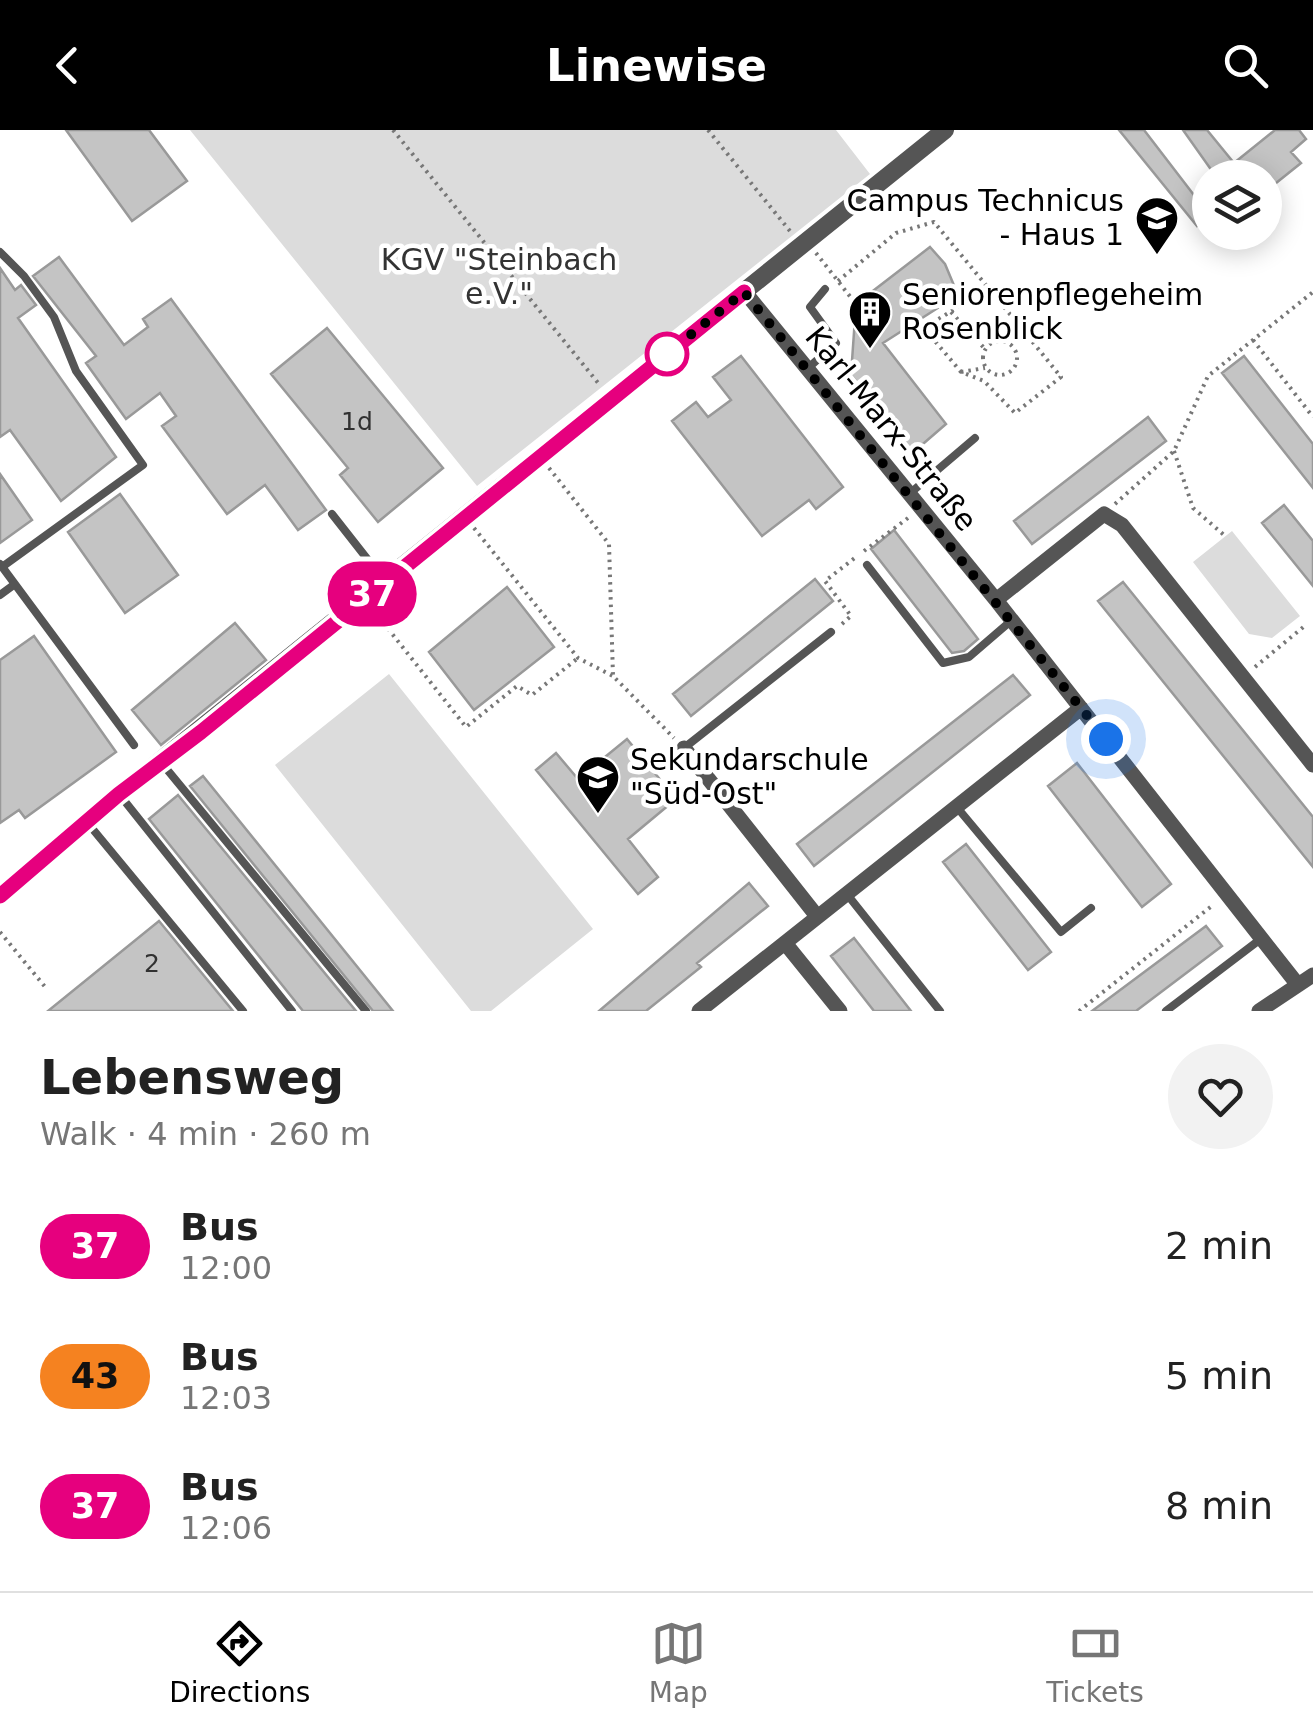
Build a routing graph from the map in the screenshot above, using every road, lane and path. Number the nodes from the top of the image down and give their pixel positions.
1 (393, 130) edge
2 (708, 130) edge
3 (945, 130) edge
4 (804, 244) junction
5 (0, 252) edge
6 (838, 281) junction
7 (989, 288) junction
8 (824, 290) dead end
9 (744, 292) junction
10 (1313, 292) edge
11 (852, 299) dead end
12 (950, 310) junction
13 (1253, 340) junction
14 (985, 349) junction
15 (985, 368) junction
16 (807, 369) junction
17 (962, 372) junction
18 (611, 399) junction
19 (1313, 417) edge
20 (974, 438) dead end
21 (1174, 451) junction
22 (540, 456) junction
23 (908, 495) junction
24 (332, 514) dead end
25 (1104, 514) junction
26 (466, 517) junction
27 (1224, 535) dead end
28 (866, 565) dead end
29 (1, 566) edge
30 (386, 582) junction
31 (15, 584) junction
32 (0, 595) edge
33 (364, 600) junction
34 (996, 600) junction
35 (1012, 620) junction
36 (1308, 624) dead end
37 (832, 632) dead end
38 (578, 658) junction
39 (612, 676) junction
40 (1244, 676) junction
41 (1081, 708) junction
42 (134, 745) dead end
43 (684, 748) junction
44 (160, 761) junction
45 (1313, 765) edge
46 (119, 794) junction
47 (956, 806) junction
48 (86, 821) junction
49 (1228, 892) junction
50 (846, 893) junction
51 (0, 896) edge
52 (1090, 908) dead end
53 (816, 915) junction
54 (0, 932) edge
55 (1262, 938) junction
56 (785, 943) junction
57 (1313, 976) edge
58 (1298, 985) junction
59 (46, 988) dead end
60 (243, 1011) edge
61 (292, 1011) edge
62 (366, 1011) edge
63 (700, 1011) edge
64 (840, 1011) edge
65 (940, 1011) edge
66 (1079, 1011) edge
67 (1166, 1011) edge
68 (1259, 1011) edge

1 - 18 path
2 - 4 path
3 - 4 street
4 - 6 path
4 - 9 street
5 - 29 lane
6 - 7 path
6 - 11 path
7 - 12 path
7 - 17 path
8 - 16 lane
9 - 16 street, Karl-Marx-Straße
9 - 18 street
10 - 13 path
12 - 14 path
12 - 17 path
13 - 19 path
13 - 21 path
14 - 15 path
14 - 15 path
15 - 17 path
16 - 23 street, Karl-Marx-Straße
18 - 22 street
20 - 23 lane
21 - 25 path
21 - 27 path
22 - 26 street
22 - 39 path
23 - 34 street, Karl-Marx-Straße
24 - 30 lane
25 - 34 street
25 - 40 street
26 - 30 street
26 - 38 path
28 - 35 lane
29 - 31 lane
30 - 33 street
31 - 32 lane
31 - 42 lane
33 - 38 path
33 - 44 street
34 - 35 street, Karl-Marx-Straße
35 - 41 street, Karl-Marx-Straße
36 - 40 path
37 - 43 lane
38 - 39 path
39 - 43 path
40 - 45 street
41 - 47 street
41 - 49 street, Karl-Marx-Straße
43 - 53 street
44 - 46 street
44 - 62 lane
46 - 48 street
46 - 61 lane
47 - 50 street
47 - 52 lane
48 - 51 street
48 - 60 lane
49 - 55 street, Karl-Marx-Straße
49 - 66 path
50 - 53 street
50 - 65 lane
53 - 56 street
54 - 59 path
55 - 58 street, Karl-Marx-Straße
55 - 67 lane
56 - 63 street
56 - 64 street
57 - 58 street
58 - 68 street

